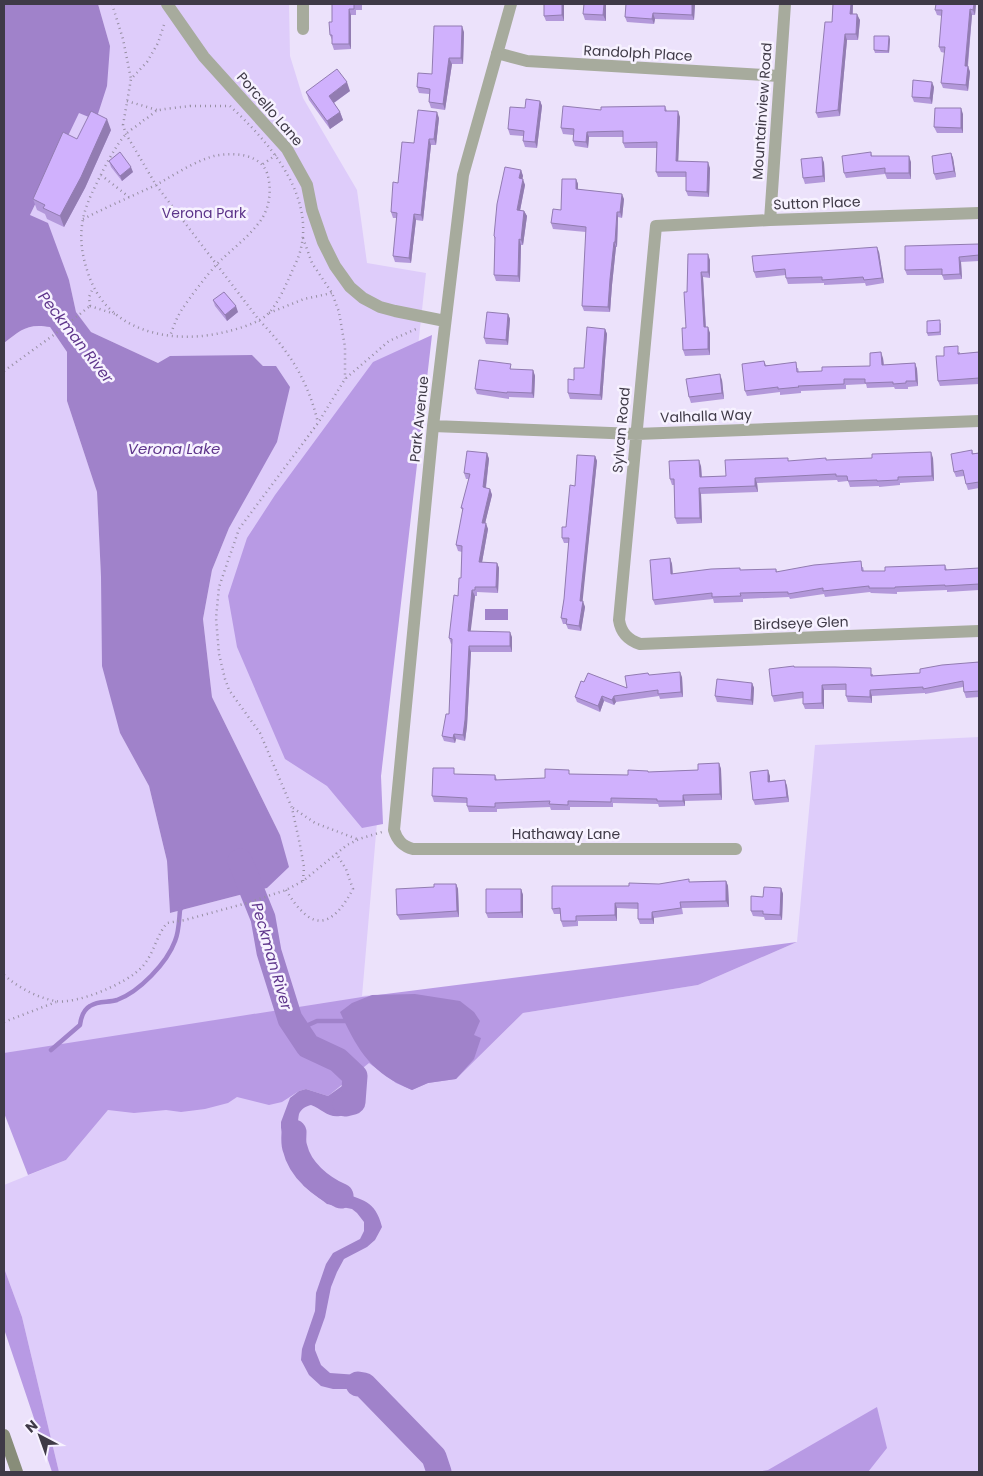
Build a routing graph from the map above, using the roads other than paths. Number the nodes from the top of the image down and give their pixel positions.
1 (167, 4) edge
2 (303, 4) edge
3 (511, 4) edge
4 (785, 4) edge
5 (303, 29) dead end
6 (497, 53) junction
7 (779, 76) junction
8 (979, 213) edge
9 (770, 220) junction
10 (656, 226) joint
11 (445, 320) junction
12 (979, 421) edge
13 (433, 426) junction
14 (636, 434) junction
15 (979, 631) edge
16 (626, 636) joint
17 (396, 836) joint
18 (736, 849) dead end
19 (4, 1435) edge
20 (17, 1472) edge

1 - 11 street, Porcello Lane
2 - 5 street
3 - 6 street, Park Avenue
4 - 7 street, Mountainview Road
6 - 7 street, Randolph Place
6 - 11 street, Park Avenue
7 - 9 street, Mountainview Road
8 - 9 street, Sutton Place
9 - 10 street, Sutton Place
10 - 14 street, Sylvan Road
11 - 13 street, Park Avenue
12 - 14 street, Valhalla Way
13 - 14 street, Valhalla Way
13 - 17 street, Park Avenue
14 - 16 street, Sylvan Road
15 - 16 street, Birdseye Glen
17 - 18 street, Hathaway Lane
19 - 20 main road

